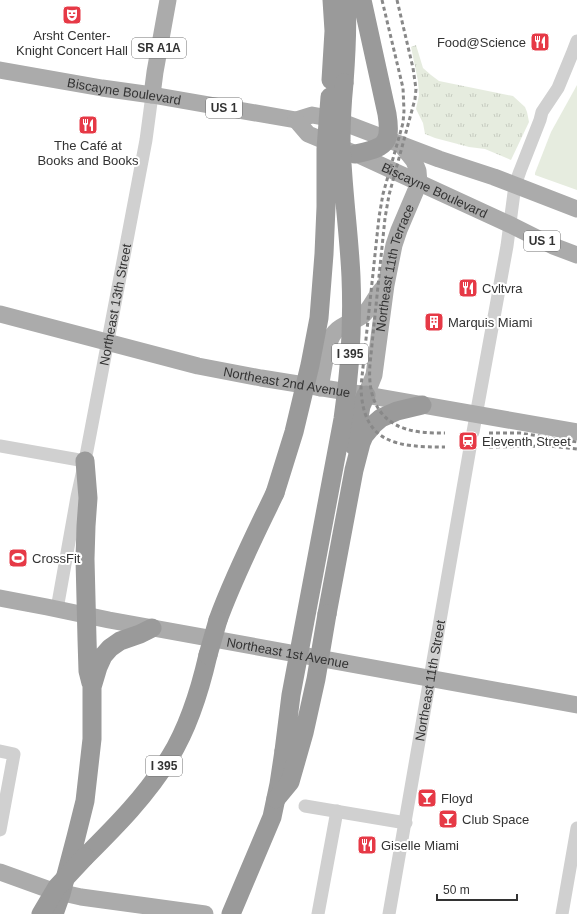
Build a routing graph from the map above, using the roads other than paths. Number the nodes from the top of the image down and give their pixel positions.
1 (168, 0) edge
2 (332, 0) edge
3 (346, 0) edge
4 (362, 0) edge
5 (577, 41) edge
6 (0, 70) edge
7 (337, 82) junction
8 (152, 95) junction
9 (296, 120) junction
10 (394, 143) junction
11 (355, 154) junction
12 (419, 183) junction
13 (515, 185) junction
14 (577, 208) edge
15 (511, 225) junction
16 (577, 255) edge
17 (386, 285) junction
18 (0, 314) edge
19 (108, 342) junction
20 (320, 388) junction
21 (366, 395) junction
22 (422, 405) junction
23 (476, 414) junction
24 (473, 432) dead end
25 (577, 432) edge
26 (0, 446) edge
27 (470, 448) dead end
28 (85, 461) junction
29 (354, 470) junction
30 (0, 598) edge
31 (57, 609) junction
32 (86, 615) junction
33 (152, 628) junction
34 (430, 678) junction
35 (92, 687) junction
36 (577, 705) edge
37 (0, 751) edge
38 (276, 798) junction
39 (305, 806) dead end
40 (337, 811) junction
41 (406, 823) junction
42 (577, 828) edge
43 (0, 830) edge
44 (0, 872) edge
45 (61, 894) junction
46 (41, 914) edge
47 (54, 914) edge
48 (206, 914) edge
49 (231, 914) edge
50 (318, 914) edge
51 (389, 914) edge
52 (562, 914) edge

1 - 8 main road, Northeast 13th Street / SR A1A
2 - 7 highway, I 395
3 - 7 highway, I 395
4 - 10 highway
5 - 13 street
6 - 8 main road, Biscayne Boulevard / US 1
7 - 38 highway, I 395, bridge
7 - 46 highway, I 395, bridge
8 - 9 main road, Biscayne Boulevard / US 1
8 - 19 street, Northeast 13th Street
9 - 10 main road, Biscayne Boulevard / US 1
9 - 11 main road, Biscayne Boulevard / US 1
10 - 11 highway
10 - 12 main road
10 - 13 main road, Biscayne Boulevard / US 1
11 - 12 main road, Biscayne Boulevard / US 1
12 - 15 main road, Biscayne Boulevard / US 1
12 - 17 main road, Northeast 11th Terrace
13 - 14 main road, Biscayne Boulevard / US 1
13 - 15 street
15 - 16 main road, Biscayne Boulevard / US 1
15 - 23 street
17 - 20 main road
17 - 21 main road, Northeast 11th Terrace
18 - 19 main road, Northeast 2nd Avenue
19 - 20 main road, Northeast 2nd Avenue
19 - 28 street, Northeast 13th Street
20 - 21 main road, Northeast 2nd Avenue
21 - 22 main road, Northeast 2nd Avenue
21 - 29 highway
22 - 23 main road, Northeast 2nd Avenue
22 - 29 highway
23 - 24 street
23 - 25 main road, Northeast 2nd Avenue
26 - 28 street
27 - 34 street, Northeast 11th Street
28 - 31 street, Northeast 13th Street
28 - 32 highway
29 - 38 highway, bridge
30 - 31 main road, Northeast 1st Avenue
31 - 32 main road, Northeast 1st Avenue
32 - 33 main road, Northeast 1st Avenue
32 - 35 highway
33 - 34 main road, Northeast 1st Avenue
33 - 35 highway
34 - 36 main road, Northeast 1st Avenue
34 - 41 street, Northeast 11th Street
35 - 45 highway
37 - 43 street
38 - 49 highway, I 395
39 - 40 street
40 - 41 street
40 - 50 street
41 - 51 street, Northeast 11th Street
42 - 52 street
44 - 45 main road
45 - 47 highway
45 - 48 main road

